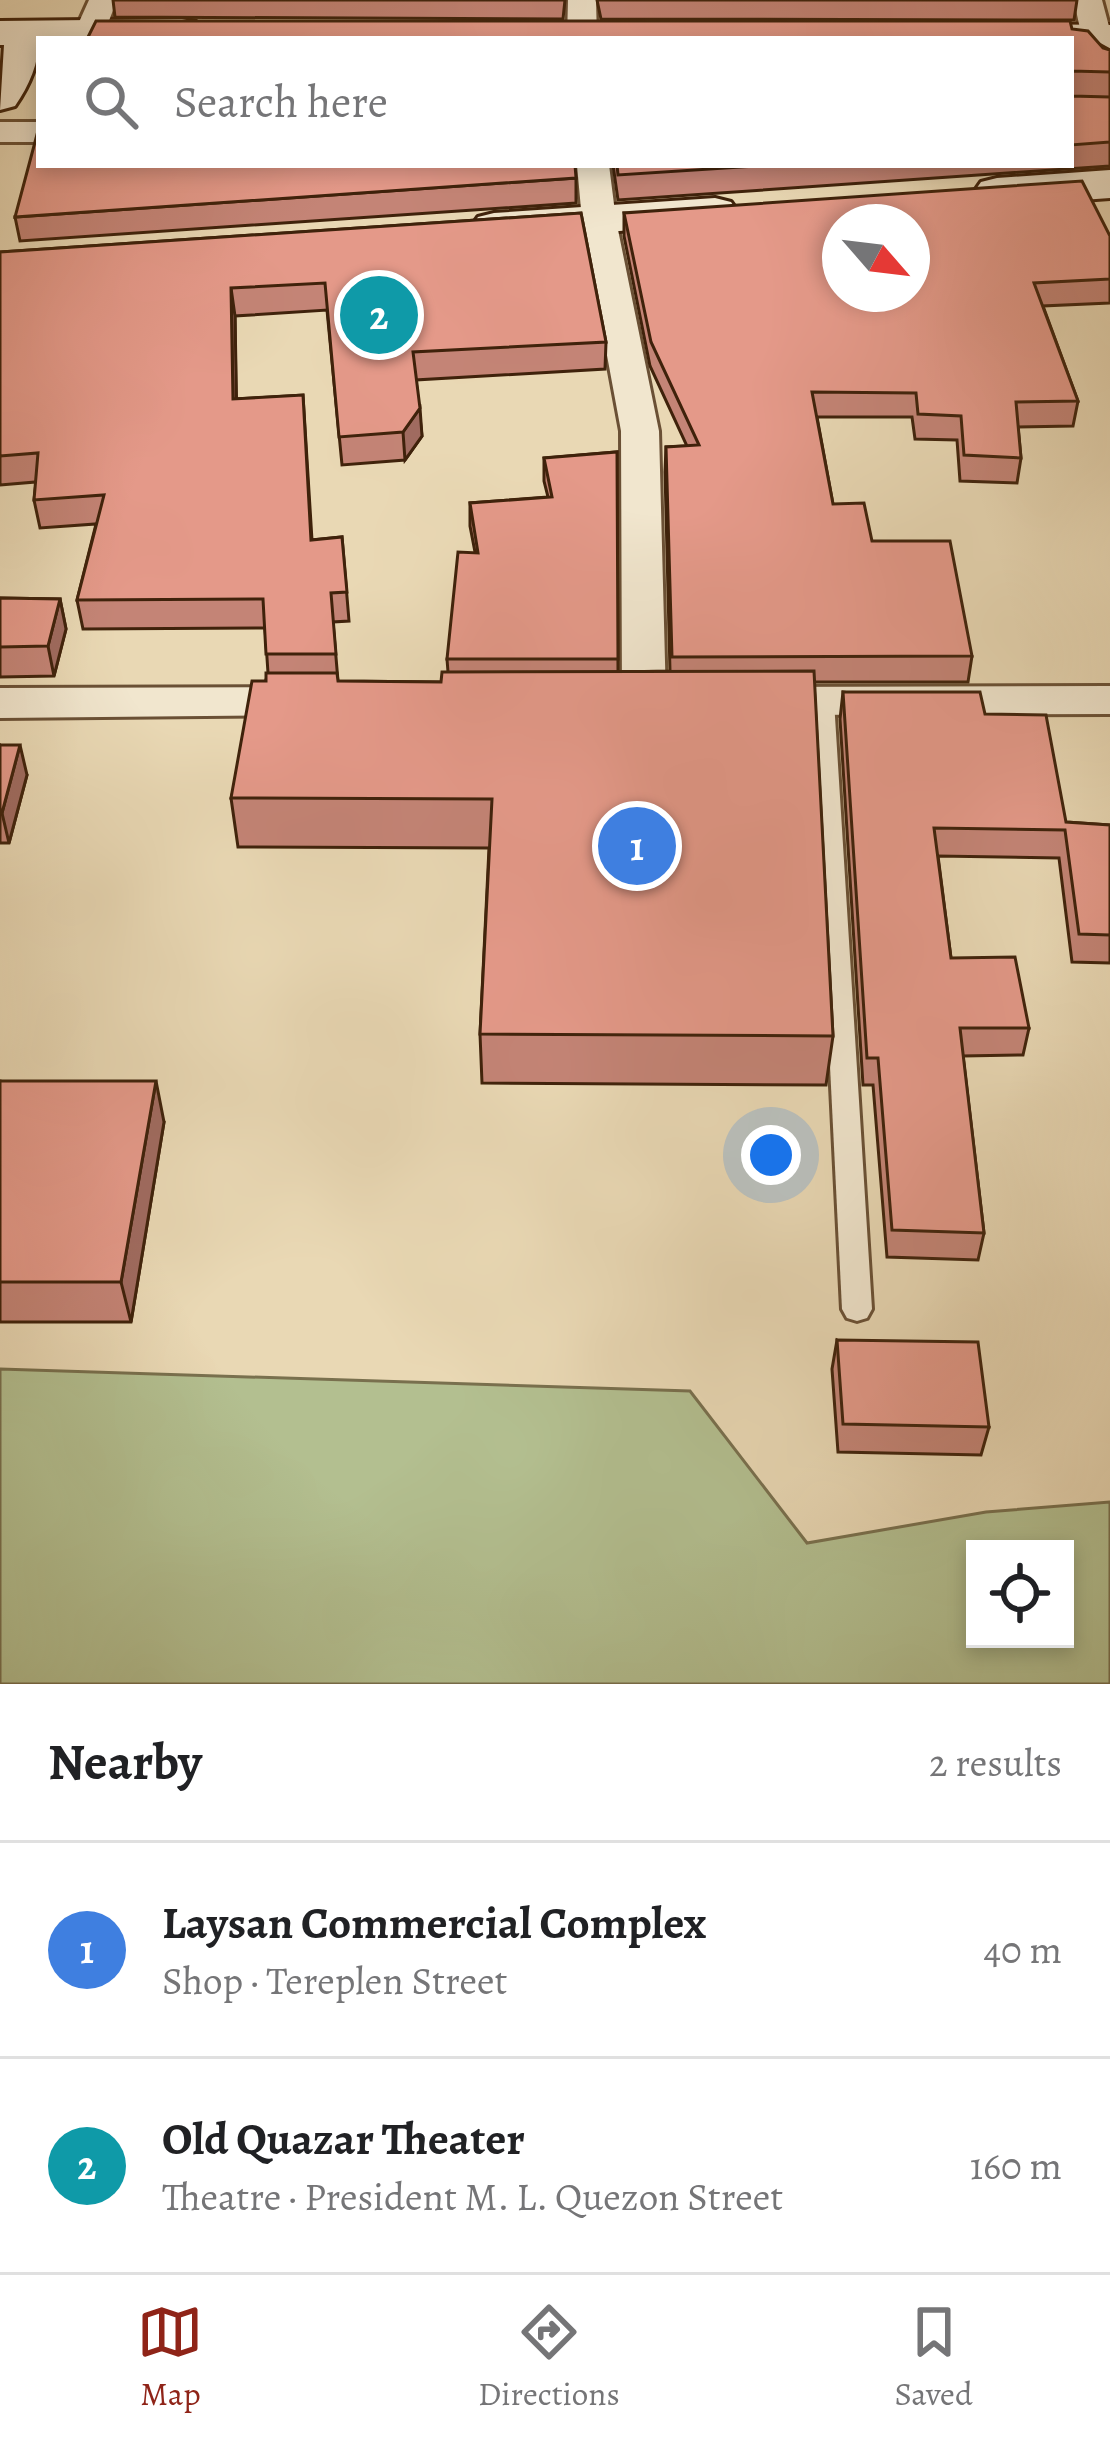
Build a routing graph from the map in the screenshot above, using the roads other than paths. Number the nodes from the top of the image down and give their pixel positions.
1 (96, 15) edge
2 (582, 25) edge
3 (230, 32) edge
4 (15, 33) edge
5 (535, 34) edge
6 (1101, 34) edge
7 (628, 35) edge
8 (956, 36) edge
9 (0, 97) edge
10 (0, 132) edge
11 (36, 132) edge
12 (593, 168) edge
13 (1110, 184) edge
14 (947, 196) edge
15 (761, 208) edge
16 (599, 220) junction
17 (460, 229) edge
18 (597, 700) edge
19 (682, 700) junction
20 (1110, 700) edge
21 (358, 701) edge
22 (823, 701) junction
23 (0, 703) edge
24 (856, 1309) dead end

1 - 3 main road
1 - 4 main road
2 - 5 main road
2 - 7 main road
4 - 9 main road
6 - 8 main road
10 - 11 street
12 - 16 street
13 - 14 main road
15 - 16 main road
16 - 17 main road
16 - 19 street
18 - 19 street
19 - 22 street
20 - 22 street
21 - 23 street
22 - 24 lane

